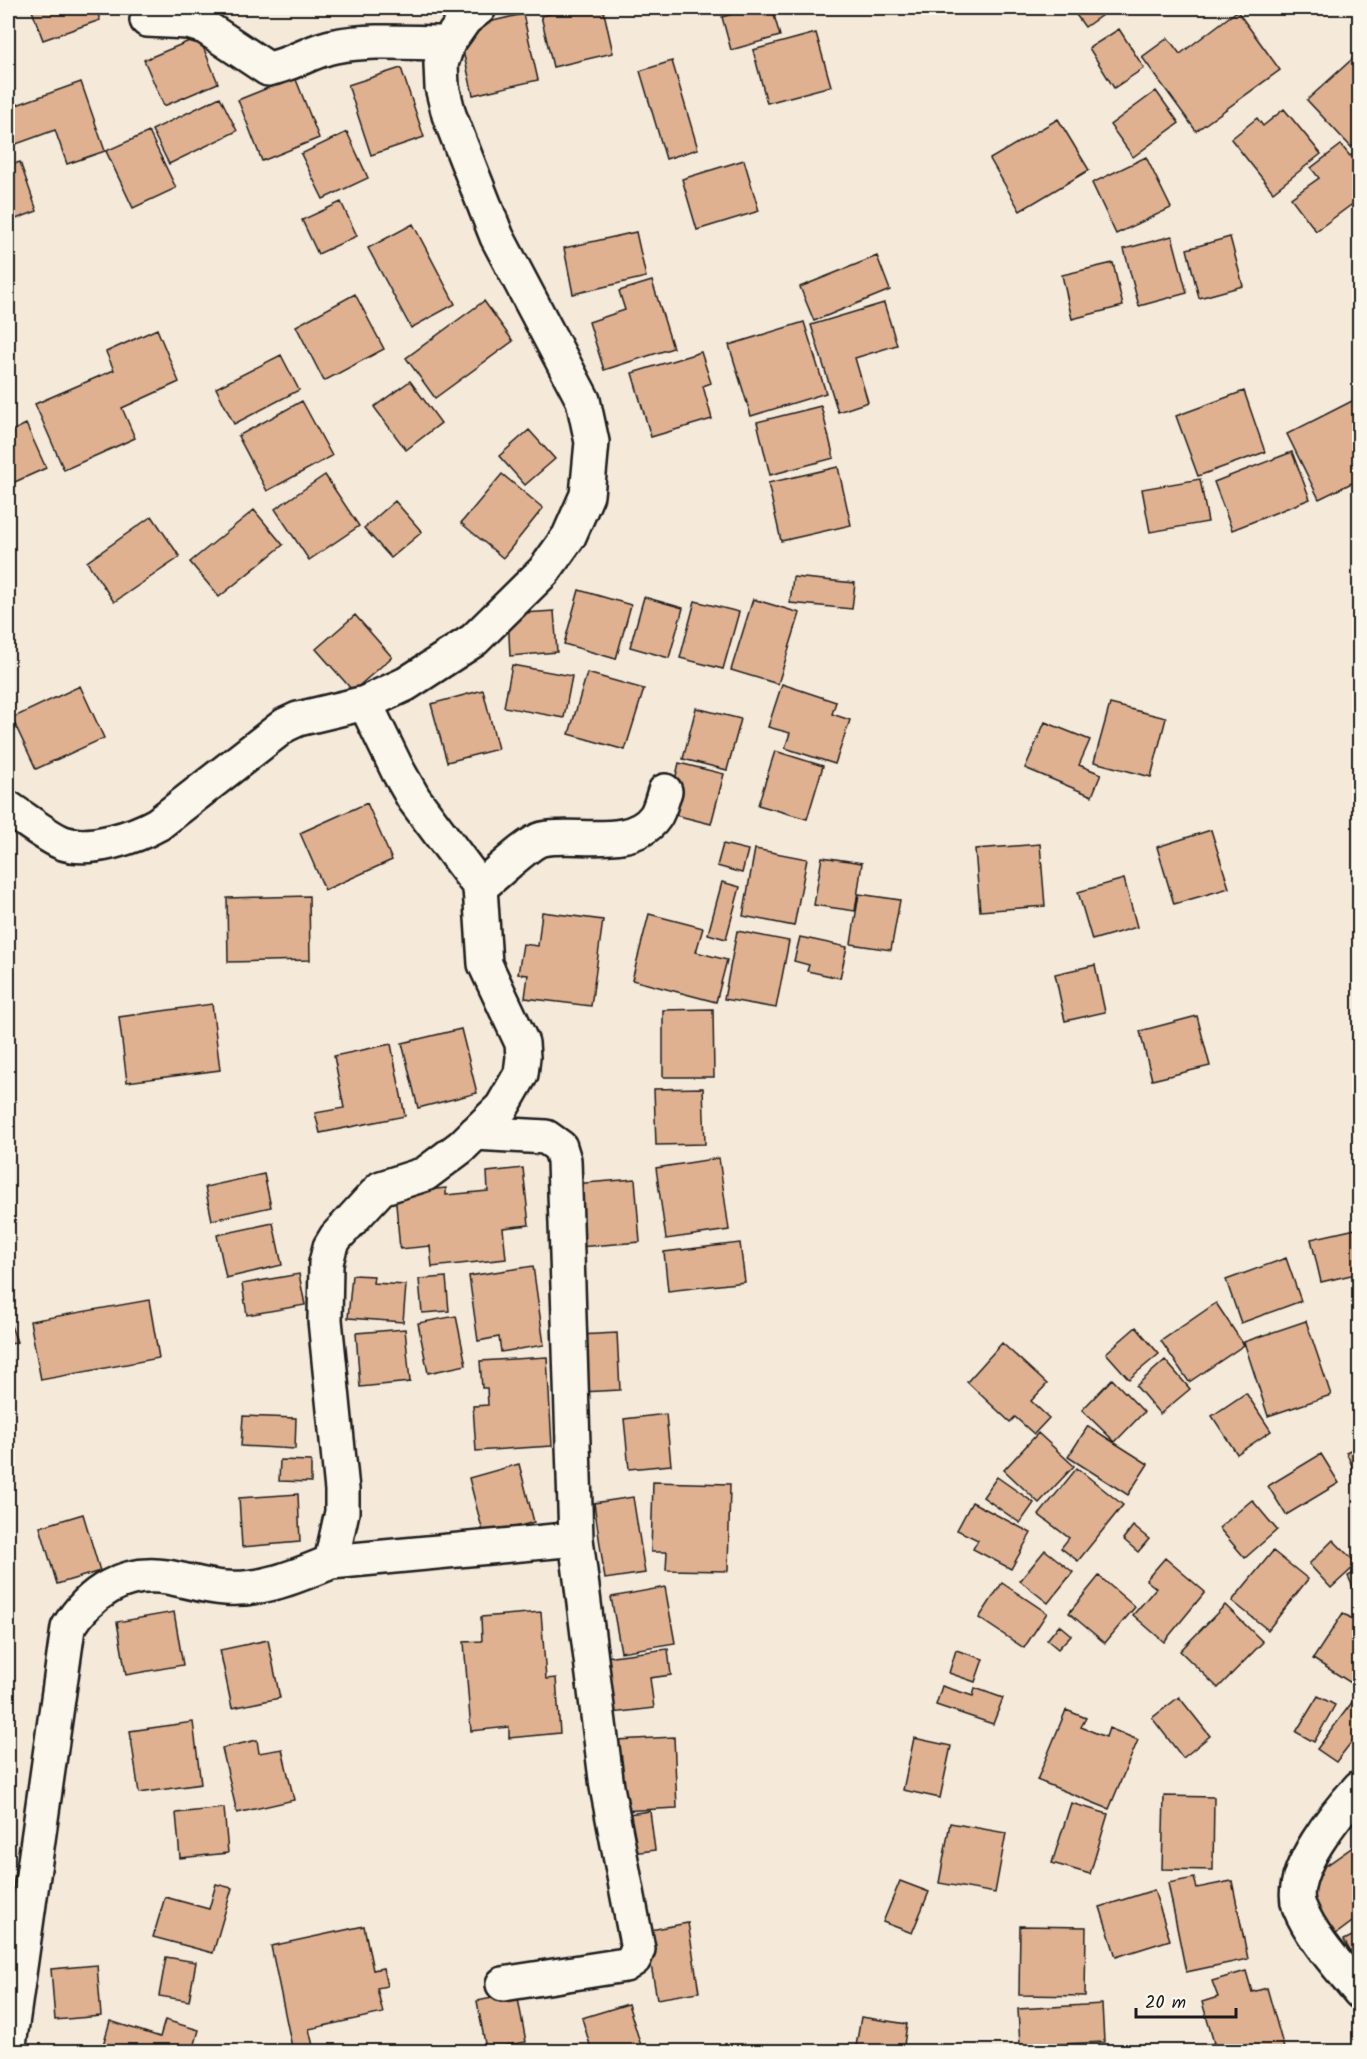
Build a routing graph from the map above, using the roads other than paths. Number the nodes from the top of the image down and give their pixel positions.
1 (478, 8) edge
2 (147, 20) dead end
3 (448, 42) junction
4 (365, 703) junction
5 (665, 791) dead end
6 (8, 808) edge
7 (480, 887) junction
8 (475, 1133) junction
9 (576, 1539) junction
10 (331, 1562) junction
11 (1359, 1787) edge
12 (503, 1984) dead end
13 (1359, 1992) edge
14 (8, 2052) edge

1 - 3 street
2 - 3 street
3 - 4 street
4 - 6 street
4 - 7 street
5 - 7 street
7 - 8 street
8 - 9 street
8 - 10 street
9 - 10 street
9 - 12 street
10 - 14 street
11 - 13 street

